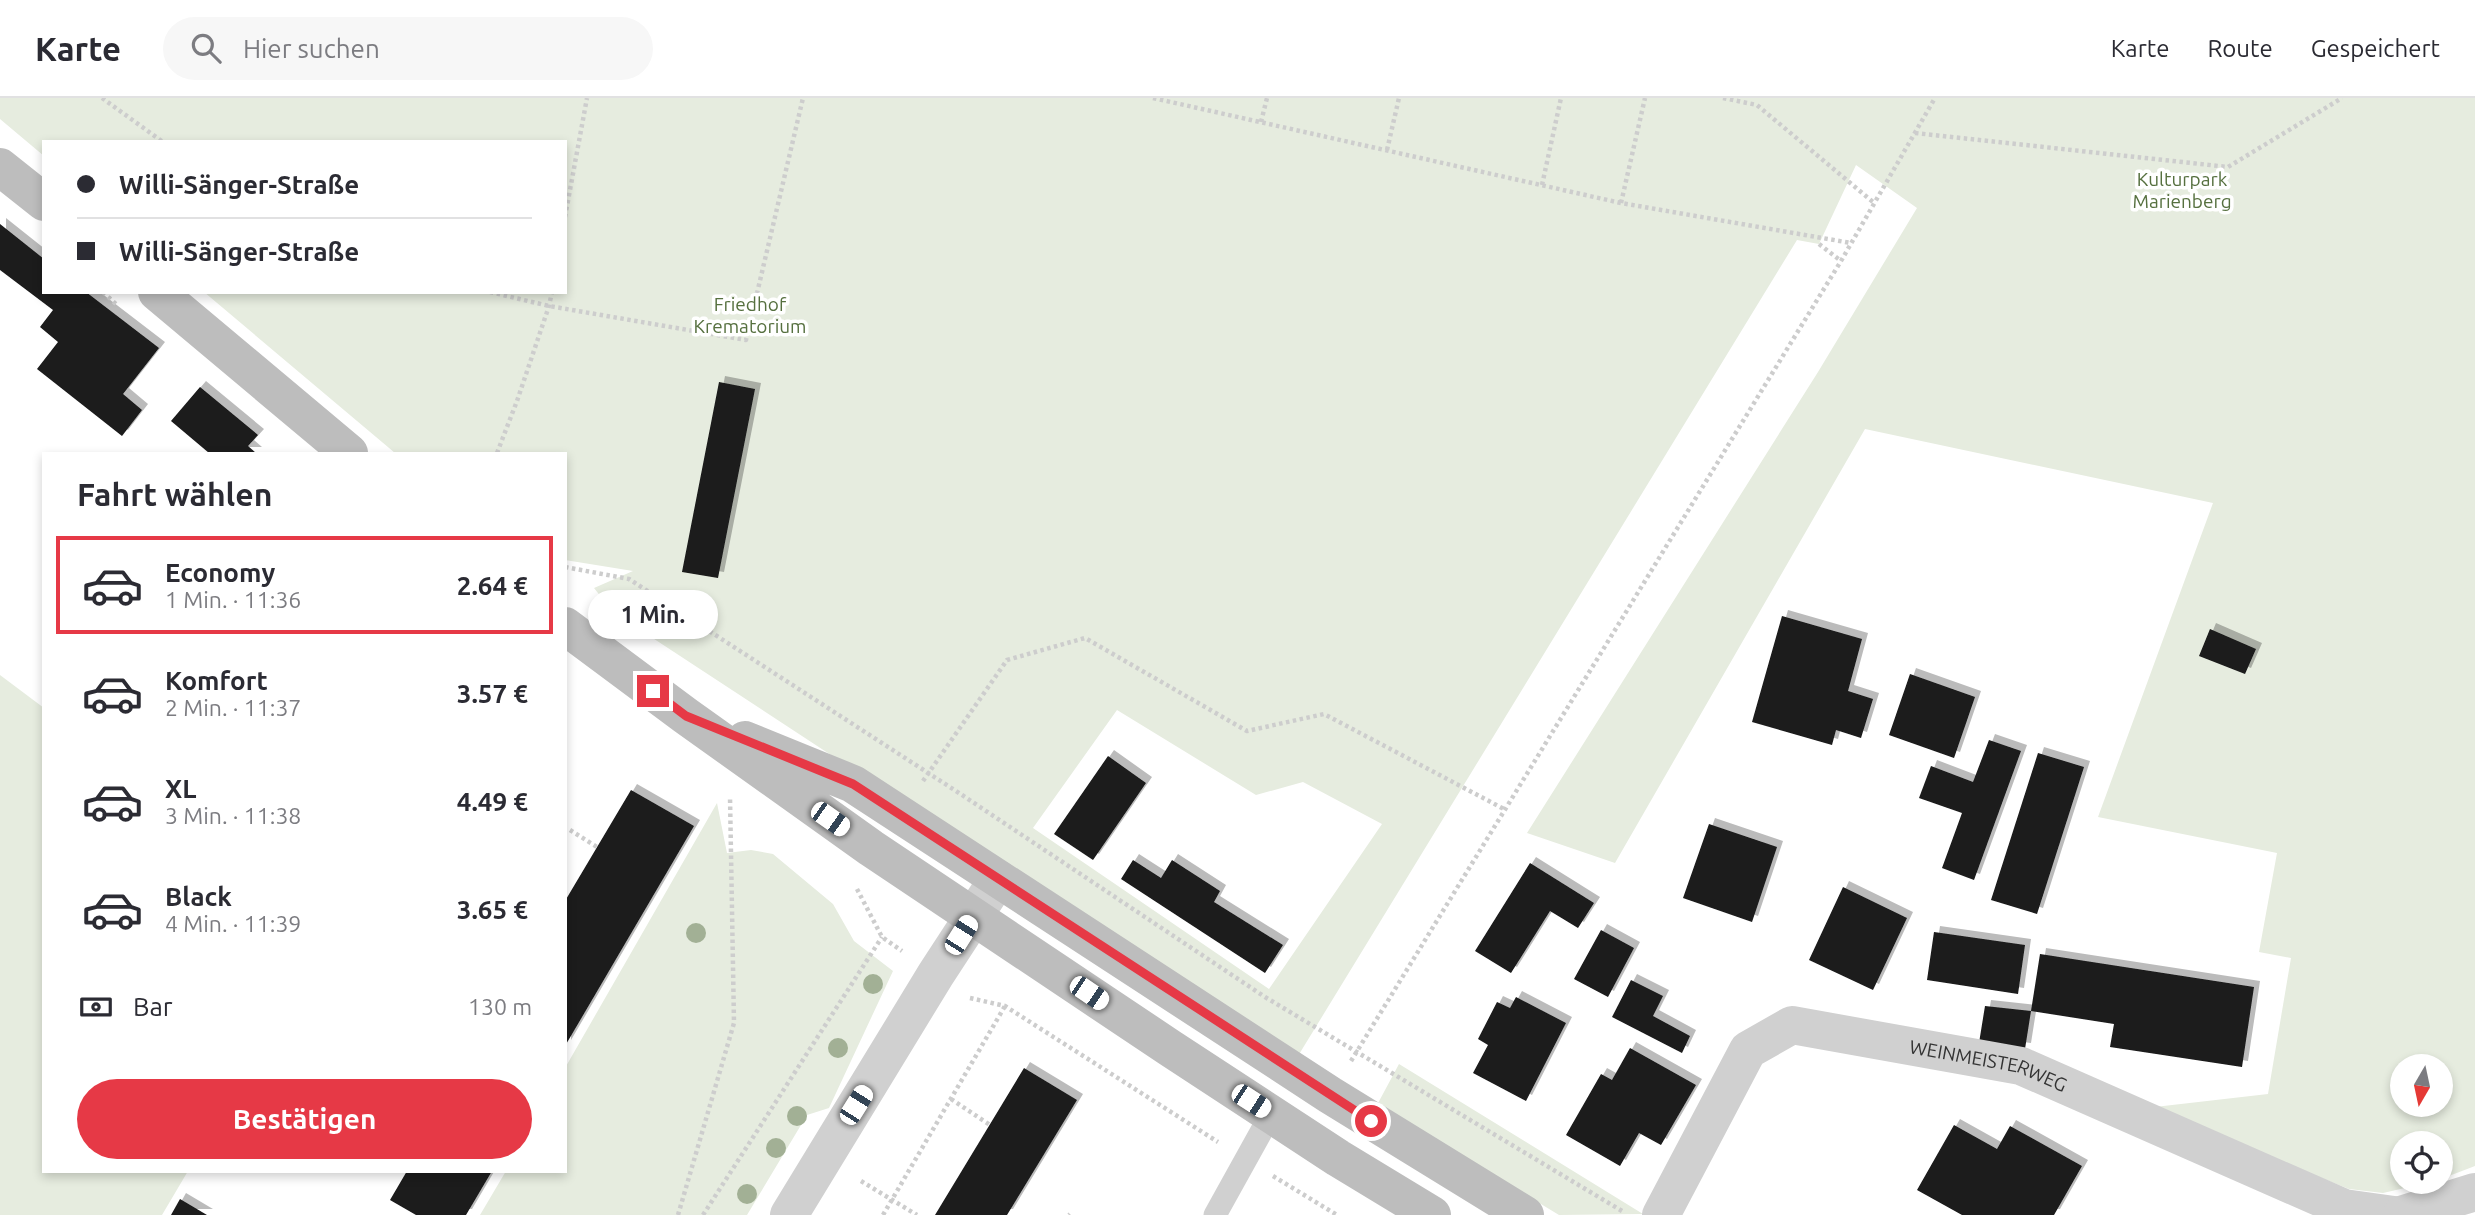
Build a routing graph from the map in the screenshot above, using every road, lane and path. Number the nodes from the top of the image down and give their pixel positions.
1 (102, 98) edge
2 (587, 98) edge
3 (803, 98) edge
4 (1153, 98) edge
5 (1267, 98) edge
6 (1399, 98) edge
7 (1561, 98) edge
8 (1645, 98) edge
9 (1723, 98) edge
10 (1935, 98) edge
11 (2342, 98) edge
12 (1261, 122) junction
13 (1915, 133) junction
14 (160, 140) edge
15 (1387, 149) junction
16 (0, 167) edge
17 (1542, 184) junction
18 (42, 200) edge
19 (1874, 202) junction
20 (1621, 203) junction
21 (567, 206) edge
22 (1851, 243) junction
23 (1819, 244) dead end
24 (1841, 261) junction
25 (159, 294) edge
26 (498, 294) edge
27 (552, 294) edge
28 (549, 306) junction
29 (348, 452) edge
30 (496, 452) edge
31 (567, 567) edge
32 (567, 627) edge
33 (686, 716) junction
34 (929, 774) junction
35 (730, 789) dead end
36 (1504, 809) junction
37 (570, 830) dead end
38 (597, 847) dead end
39 (998, 879) junction
40 (974, 915) junction
41 (882, 937) dead end
42 (1005, 1006) dead end
43 (1357, 1051) junction
44 (1330, 1095) junction
45 (951, 1099) junction
46 (1271, 1114) junction
47 (990, 1125) dead end
48 (862, 1181) dead end
49 (2475, 1192) edge
50 (892, 1200) junction
51 (678, 1215) edge
52 (703, 1215) edge
53 (789, 1215) edge
54 (883, 1215) edge
55 (917, 1215) edge
56 (1215, 1215) edge
57 (1432, 1215) edge
58 (1525, 1215) edge
59 (1629, 1215) edge
60 (1661, 1215) edge
61 (2394, 1215) edge
62 (2401, 1215) edge

1 - 14 path
2 - 21 path
3 - 28 path
4 - 12 path
5 - 12 path
6 - 15 path
7 - 17 path
8 - 20 path
9 - 19 path
10 - 13 path
11 - 13 path
12 - 15 path
13 - 19 path
15 - 17 path
16 - 18 main road
17 - 20 path
19 - 22 path
20 - 22 path
22 - 24 path
23 - 24 path
24 - 36 path
25 - 29 main road
26 - 28 path
27 - 28 path
28 - 30 path
31 - 34 path
32 - 33 main road
33 - 39 main road
33 - 40 main road
34 - 36 path
34 - 43 path
35 - 51 path
36 - 43 path
37 - 38 path
39 - 40 street
39 - 44 main road
40 - 46 main road
40 - 53 street
41 - 52 path
42 - 45 path
43 - 44 path
43 - 59 path
44 - 58 main road
45 - 47 path
45 - 50 path
46 - 56 lane
46 - 57 main road
48 - 50 path
49 - 62 street
50 - 54 path
50 - 55 path
60 - 61 street, WEINMEISTERWEG

